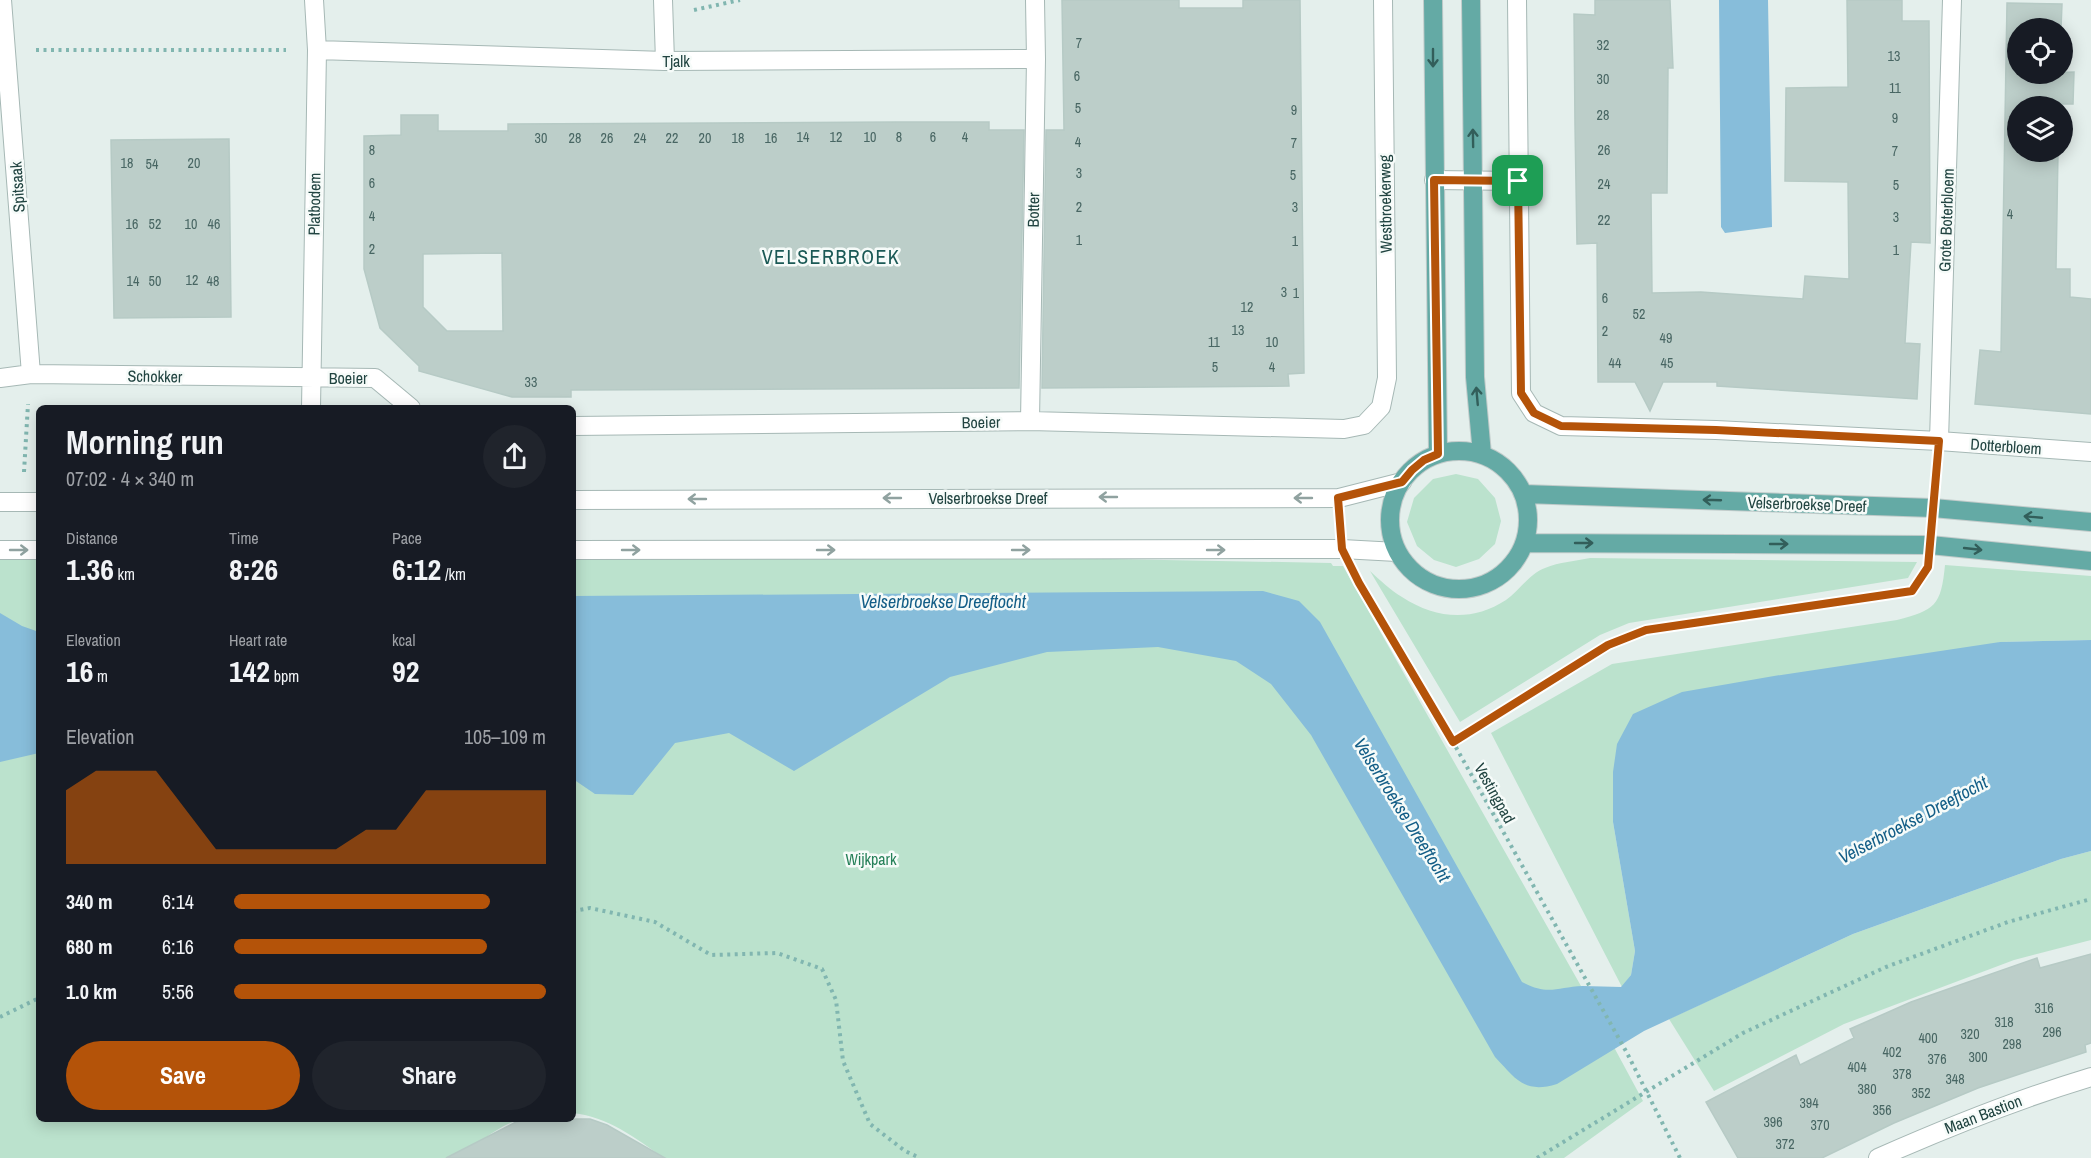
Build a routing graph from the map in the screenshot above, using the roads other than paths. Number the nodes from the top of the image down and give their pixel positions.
1 (2, 0) edge
2 (314, 0) edge
3 (1035, 0) edge
4 (1383, 0) edge
5 (1433, 0) edge
6 (1471, 0) edge
7 (1517, 0) edge
8 (1952, 0) edge
9 (663, 8) edge
10 (3, 50) edge
11 (317, 50) junction
12 (1036, 59) junction
13 (665, 61) junction
14 (1434, 180) junction
15 (1473, 180) junction
16 (1518, 181) junction
17 (31, 374) junction
18 (0, 378) edge
19 (311, 378) junction
20 (311, 405) edge
21 (407, 405) edge
22 (1381, 407) joint
23 (1030, 421) junction
24 (576, 426) edge
25 (1939, 441) junction
26 (2091, 452) edge
27 (1438, 454) junction
28 (1482, 454) junction
29 (1402, 482) junction
30 (1523, 494) junction
31 (576, 500) edge
32 (0, 502) edge
33 (36, 502) edge
34 (2091, 522) edge
35 (1525, 543) junction
36 (0, 550) edge
37 (36, 550) edge
38 (576, 550) edge
39 (1397, 552) junction
40 (2091, 561) edge
41 (2091, 1077) edge
42 (1878, 1158) edge

1 - 10 street, Spitsaak
2 - 11 street, Platbodem
3 - 12 street, Botter
4 - 22 street, Westbroekerweg
5 -> 14 main road
15 -> 6 main road
7 - 16 street
8 - 25 street, Grote Boterbloem
9 - 13 street
10 - 17 street, Spitsaak
11 - 13 street, Tjalk
11 - 19 street, Platbodem
12 - 13 street, Tjalk
12 - 23 street, Botter
14 - 15 street
14 - 27 main road
15 - 16 street
28 -> 15 main road
16 - 25 street, Dotterbloem
17 - 18 street, Schokker
17 - 19 street, Schokker
19 - 20 street, Platbodem
19 - 21 street, Boeier
22 - 23 street, Boeier
23 - 24 street, Boeier
25 - 26 street, Dotterbloem
27 - 28 main road
27 - 29 main road
28 - 30 main road
29 -> 31 street, Velserbroekse Dreef
29 - 39 main road
34 -> 30 main road, Velserbroekse Dreef
30 - 35 main road
32 - 33 street
35 - 39 main road
35 -> 40 main road
36 -> 37 street
38 -> 39 street
41 - 42 street, Maan Bastion

